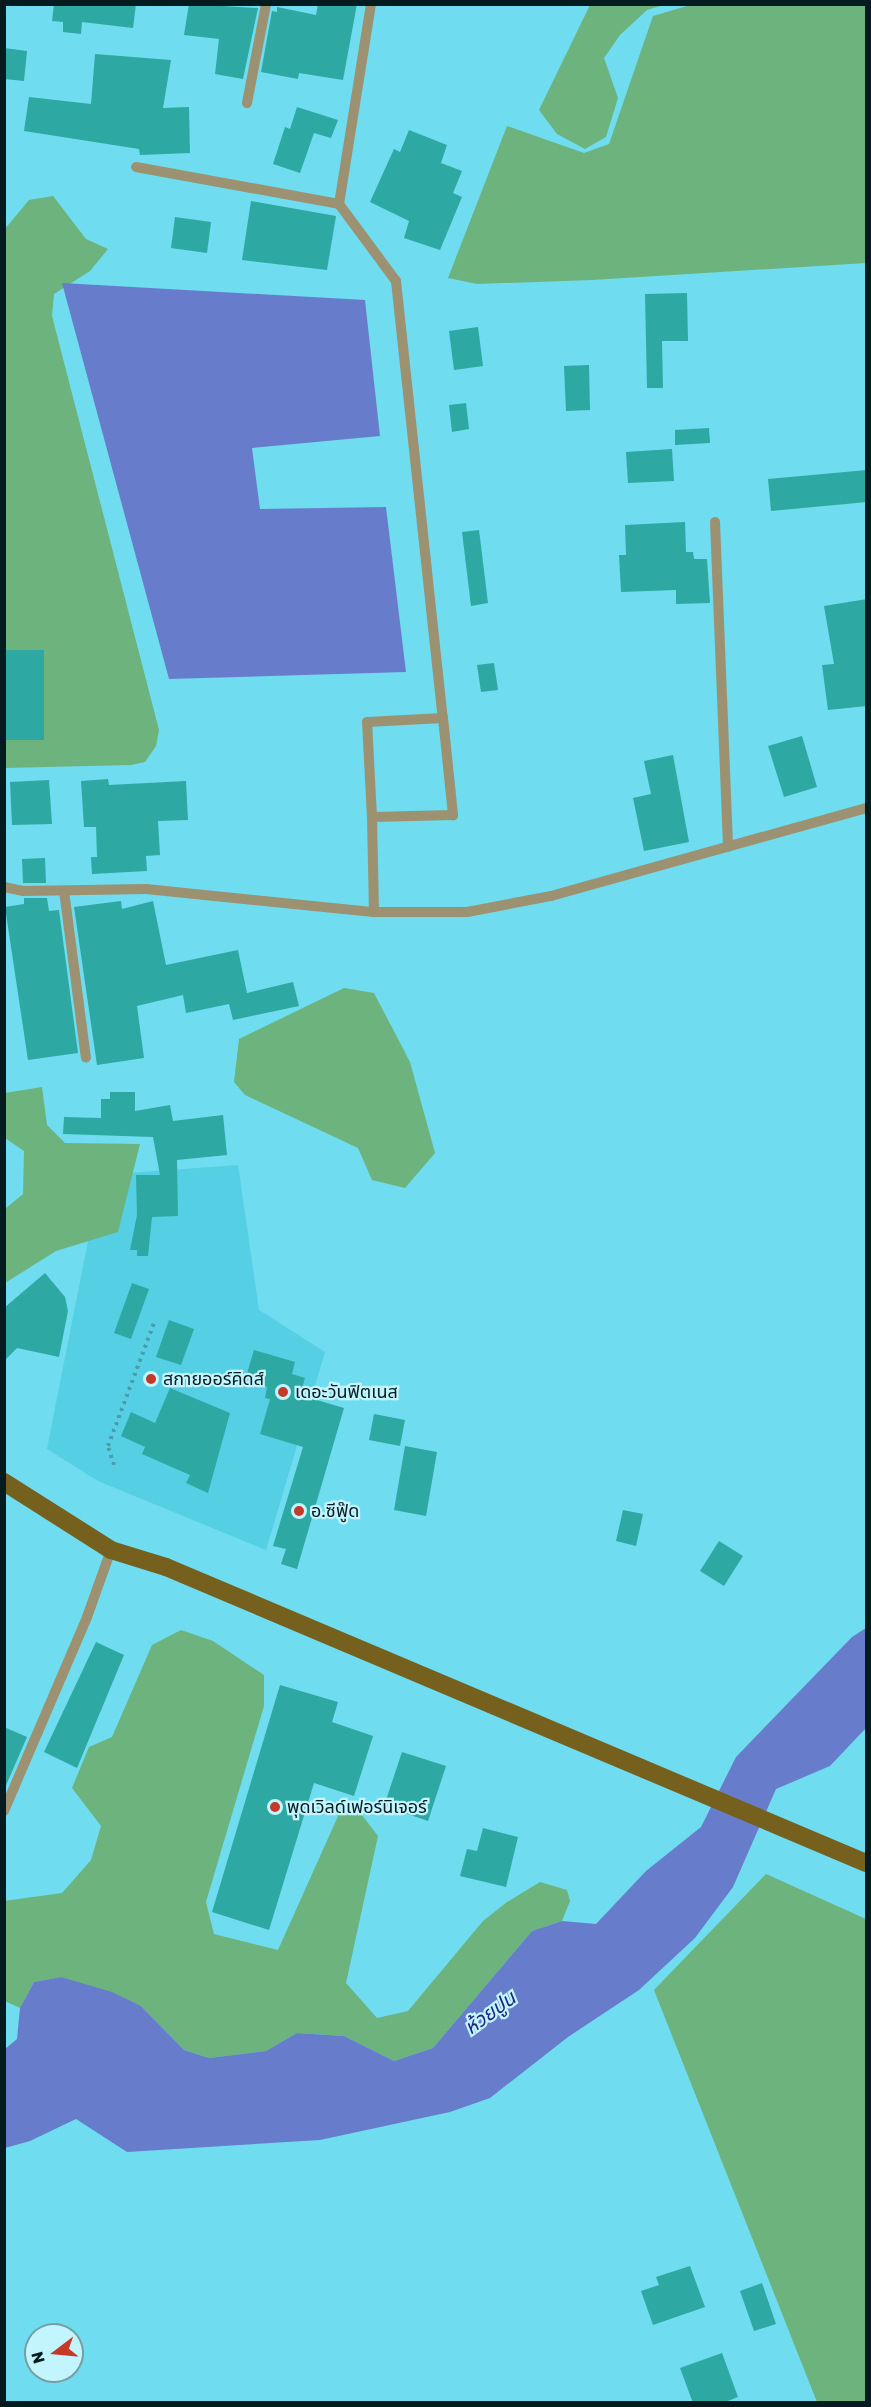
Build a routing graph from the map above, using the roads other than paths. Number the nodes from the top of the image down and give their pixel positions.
1 (266, 4) edge
2 (371, 4) edge
3 (247, 103) dead end
4 (136, 167) dead end
5 (339, 204) junction
6 (715, 522) dead end
7 (443, 718) junction
8 (867, 808) edge
9 (372, 817) junction
10 (728, 847) junction
11 (4, 888) edge
12 (64, 891) junction
13 (374, 912) junction
14 (86, 1058) dead end
15 (4, 1482) edge
16 (111, 1550) junction
17 (6, 1805) edge
18 (867, 1863) edge

1 - 3 lane
2 - 5 lane
4 - 5 lane
5 - 7 lane
6 - 10 lane
7 - 9 lane
7 - 9 lane
8 - 10 lane
9 - 13 lane
10 - 13 lane
11 - 12 lane
12 - 13 lane
12 - 14 lane
15 - 16 main road
16 - 17 lane
16 - 18 main road

